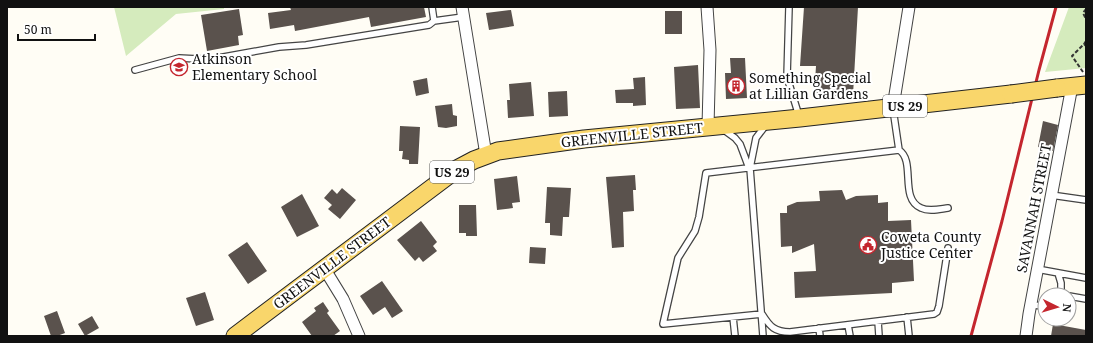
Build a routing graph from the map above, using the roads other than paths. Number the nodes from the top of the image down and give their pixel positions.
1 (432, 7) edge
2 (707, 7) edge
3 (790, 7) edge
4 (909, 7) edge
5 (462, 12) edge
6 (434, 21) junction
7 (135, 70) dead end
8 (1072, 87) edge
9 (893, 107) junction
10 (800, 118) junction
11 (770, 121) junction
12 (712, 126) junction
13 (899, 150) junction
14 (486, 155) junction
15 (750, 168) junction
16 (1051, 195) junction
17 (1086, 200) edge
18 (948, 208) dead end
19 (948, 248) dead end
20 (324, 268) junction
21 (1037, 269) junction
22 (1058, 273) junction
23 (1086, 278) edge
24 (1061, 287) edge
25 (1031, 305) junction
26 (1037, 305) edge
27 (762, 314) junction
28 (733, 317) junction
29 (907, 317) junction
30 (878, 321) junction
31 (848, 325) junction
32 (819, 328) junction
33 (791, 334) edge
34 (235, 336) edge
35 (360, 336) edge
36 (735, 336) edge
37 (763, 336) edge
38 (820, 336) edge
39 (850, 336) edge
40 (879, 336) edge
41 (908, 336) edge
42 (1026, 336) edge

1 - 6 lane
2 - 12 street
3 - 10 lane
4 - 9 street
5 - 6 lane
5 - 14 street
6 - 7 lane
8 - 9 main road, GREENVILLE STREET / US 29, bridge
8 - 16 street, SAVANNAH STREET
9 - 10 main road, GREENVILLE STREET / US 29
9 - 13 lane
10 - 11 main road, GREENVILLE STREET / US 29
11 - 12 main road, GREENVILLE STREET / US 29
11 - 15 lane
12 - 14 main road, GREENVILLE STREET / US 29
12 - 15 lane
13 - 15 lane
13 - 18 lane
14 - 20 main road, GREENVILLE STREET / US 29
15 - 27 lane
15 - 28 lane
16 - 17 lane
16 - 21 street, SAVANNAH STREET
19 - 29 lane
20 - 34 main road, GREENVILLE STREET / US 29
20 - 35 street
21 - 22 lane
21 - 25 street, SAVANNAH STREET
22 - 23 lane
22 - 24 lane
25 - 26 lane
25 - 42 street, SAVANNAH STREET
27 - 28 lane
27 - 33 lane
27 - 37 lane
28 - 36 lane
29 - 30 lane
29 - 41 lane
30 - 31 lane
30 - 40 lane
31 - 32 lane
31 - 39 lane
32 - 33 lane
32 - 38 lane

